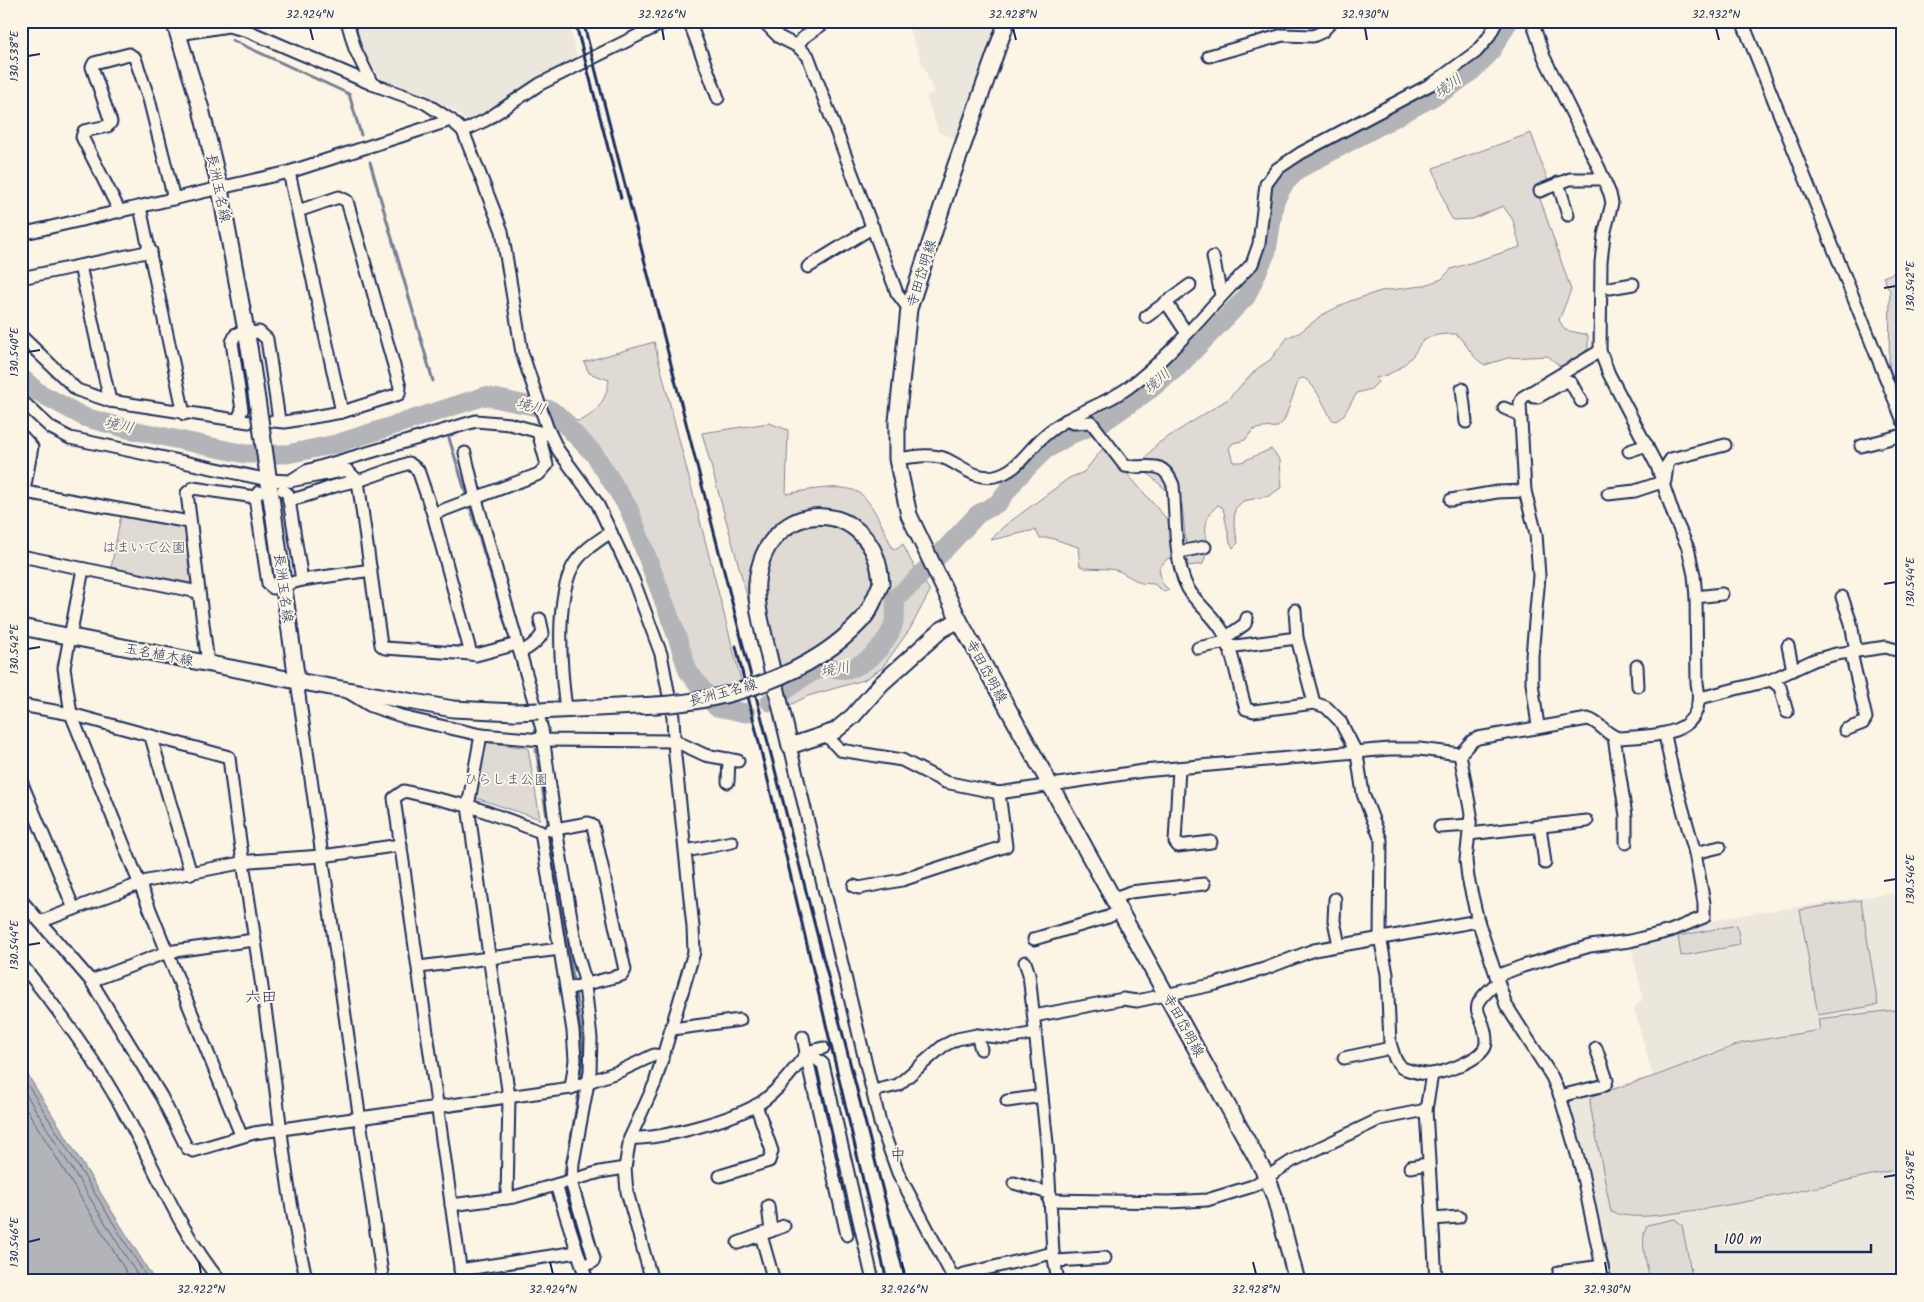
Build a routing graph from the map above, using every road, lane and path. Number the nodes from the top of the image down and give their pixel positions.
1 (347, 21) edge
2 (667, 21) edge
3 (688, 21) edge
4 (763, 21) edge
5 (827, 21) edge
6 (1007, 21) edge
7 (1332, 21) edge
8 (1497, 21) edge
9 (1532, 21) edge
10 (1742, 21) edge
11 (176, 28) edge
12 (797, 46) junction
13 (1209, 56) dead end
14 (372, 84) junction
15 (718, 98) dead end
16 (451, 120) junction
17 (463, 131) junction
18 (289, 172) junction
19 (1603, 179) junction
20 (1558, 183) junction
21 (220, 190) junction
22 (1540, 191) dead end
23 (174, 199) junction
24 (140, 207) junction
25 (120, 212) junction
26 (298, 212) junction
27 (1568, 215) dead end
28 (873, 228) junction
29 (21, 234) edge
30 (150, 252) junction
31 (1213, 257) dead end
32 (80, 266) junction
33 (808, 267) dead end
34 (21, 278) edge
35 (1633, 284) dead end
36 (1190, 285) dead end
37 (1610, 288) dead end
38 (1221, 295) junction
39 (1166, 302) junction
40 (909, 309) junction
41 (1146, 316) dead end
42 (1186, 332) junction
43 (21, 336) edge
44 (248, 340) junction
45 (1600, 351) junction
46 (1462, 389) dead end
47 (1532, 392) junction
48 (21, 400) edge
49 (110, 401) junction
50 (1581, 401) dead end
51 (1504, 408) dead end
52 (342, 412) junction
53 (184, 414) junction
54 (1520, 415) junction
55 (1066, 420) junction
56 (1903, 421) edge
57 (1466, 422) dead end
58 (260, 425) junction
59 (545, 431) junction
60 (21, 435) edge
61 (1903, 435) edge
62 (1647, 444) junction
63 (1725, 445) dead end
64 (1861, 446) dead end
65 (1629, 451) dead end
66 (465, 453) dead end
67 (897, 459) junction
68 (358, 481) junction
69 (1662, 482) junction
70 (263, 486) junction
71 (287, 490) junction
72 (1525, 490) junction
73 (25, 492) junction
74 (1608, 494) dead end
75 (1451, 500) dead end
76 (470, 501) junction
77 (21, 507) edge
78 (433, 514) junction
79 (189, 522) junction
80 (611, 532) junction
81 (1205, 548) dead end
82 (1179, 552) junction
83 (21, 556) edge
84 (83, 569) junction
85 (371, 570) junction
86 (302, 580) junction
87 (284, 586) junction
88 (198, 592) junction
89 (1722, 594) dead end
90 (1842, 597) dead end
91 (1696, 598) junction
92 (1294, 610) dead end
93 (1247, 618) dead end
94 (540, 619) dead end
95 (959, 620) junction
96 (21, 627) edge
97 (69, 637) junction
98 (1297, 638) junction
99 (1227, 642) junction
100 (1788, 646) dead end
101 (514, 647) junction
102 (1198, 648) dead end
103 (1853, 651) junction
104 (1903, 652) edge
105 (471, 654) junction
106 (208, 664) junction
107 (1637, 666) dead end
108 (1792, 670) junction
109 (1771, 680) junction
110 (297, 681) junction
111 (1638, 686) dead end
112 (343, 689) junction
113 (1700, 698) junction
114 (1314, 703) junction
115 (21, 704) edge
116 (566, 710) junction
117 (1787, 712) dead end
118 (71, 714) junction
119 (1538, 726) junction
120 (1844, 730) dead end
121 (481, 735) junction
122 (826, 735) junction
123 (1665, 735) junction
124 (151, 737) junction
125 (1614, 737) junction
126 (543, 740) junction
127 (675, 741) junction
128 (790, 746) junction
129 (1357, 754) junction
130 (1460, 754) junction
131 (1179, 768) junction
132 (21, 781) edge
133 (728, 782) dead end
134 (1050, 786) junction
135 (999, 793) junction
136 (468, 806) junction
137 (1587, 821) dead end
138 (1540, 826) junction
139 (1440, 827) dead end
140 (1470, 829) junction
141 (549, 830) junction
142 (732, 842) dead end
143 (1211, 842) dead end
144 (1626, 843) dead end
145 (401, 845) junction
146 (1720, 847) dead end
147 (686, 851) junction
148 (1695, 853) junction
149 (322, 856) junction
150 (244, 863) junction
151 (1545, 864) dead end
152 (191, 874) junction
153 (1204, 884) dead end
154 (141, 885) junction
155 (854, 886) dead end
156 (1335, 899) dead end
157 (21, 900) edge
158 (1117, 905) junction
159 (74, 909) junction
160 (1478, 921) junction
161 (40, 922) junction
162 (1380, 937) junction
163 (1034, 939) dead end
164 (254, 940) junction
165 (1339, 945) junction
166 (560, 949) junction
167 (166, 952) junction
168 (489, 957) junction
169 (1025, 962) dead end
170 (21, 964) edge
171 (420, 967) junction
172 (1496, 979) junction
173 (91, 981) junction
174 (575, 988) junction
175 (1166, 994) junction
176 (1034, 1016) junction
177 (740, 1020) dead end
178 (672, 1029) junction
179 (1035, 1033) junction
180 (977, 1035) junction
181 (803, 1037) dead end
182 (823, 1048) dead end
183 (1391, 1048) junction
184 (1596, 1048) dead end
185 (981, 1049) dead end
186 (663, 1056) junction
187 (805, 1056) junction
188 (1344, 1058) dead end
189 (1432, 1074) junction
190 (580, 1086) junction
191 (872, 1091) junction
192 (1042, 1096) junction
193 (1560, 1096) junction
194 (509, 1097) junction
195 (1007, 1101) dead end
196 (756, 1105) junction
197 (439, 1108) junction
198 (1426, 1110) junction
199 (360, 1119) junction
200 (280, 1128) junction
201 (241, 1135) junction
202 (630, 1138) junction
203 (1428, 1164) junction
204 (1410, 1167) dead end
205 (625, 1168) junction
206 (720, 1176) dead end
207 (1267, 1177) junction
208 (565, 1182) junction
209 (1014, 1183) dead end
210 (1049, 1196) junction
211 (507, 1198) junction
212 (451, 1205) junction
213 (768, 1206) dead end
214 (1458, 1216) dead end
215 (1433, 1219) junction
216 (784, 1226) dead end
217 (766, 1233) junction
218 (847, 1234) dead end
219 (738, 1243) dead end
220 (577, 1252) junction
221 (1054, 1257) junction
222 (1106, 1258) dead end
223 (587, 1264) junction
224 (1602, 1266) junction
225 (1559, 1272) dead end
226 (461, 1276) edge
227 (955, 1280) edge
228 (220, 1281) edge
229 (307, 1281) edge
230 (383, 1281) edge
231 (587, 1281) edge
232 (652, 1281) edge
233 (774, 1281) edge
234 (873, 1281) edge
235 (1058, 1281) edge
236 (1297, 1281) edge
237 (1436, 1281) edge
238 (1605, 1281) edge

1 - 14 street
2 - 17 street
3 - 15 street
4 - 12 street
5 - 12 street
6 - 40 main road, 寺田岱明線
7 - 13 street
8 - 38 street
9 - 19 street
10 - 56 street
11 - 14 street
11 - 21 main road, 長洲玉名線
12 - 28 street
14 - 16 street
16 - 17 street
16 - 18 street
17 - 59 street
18 - 21 street
18 - 26 street
19 - 20 street
19 - 45 street
20 - 22 street
20 - 27 street
21 - 23 street
21 - 44 main road, 長洲玉名線
23 - 24 street
23 - 25 street
24 - 25 street
24 - 30 street
25 - 29 street
26 - 52 street
26 - 52 street
28 - 33 street
28 - 40 street
30 - 32 street
30 - 53 street
31 - 38 street
32 - 34 street
32 - 49 street
35 - 37 street
36 - 39 street
38 - 42 street
39 - 41 street
39 - 42 street
40 - 67 main road, 寺田岱明線
42 - 55 street
43 - 49 street
44 - 58 main road, 長洲玉名線, bridge
44 - 58 street
45 - 47 street
45 - 62 street
46 - 57 street
47 - 50 street
47 - 54 street
48 - 70 street
49 - 53 street
51 - 54 street
52 - 58 street
53 - 58 street
54 - 72 street
55 - 67 street
55 - 82 street
58 - 70 main road, 長洲玉名線
59 - 71 street
59 - 76 street
59 - 80 street
60 - 73 street
61 - 64 street
62 - 65 street
62 - 69 street
63 - 69 street
66 - 76 street
67 - 95 main road, 寺田岱明線
68 - 71 street
68 - 71 street
68 - 78 street
68 - 85 street
69 - 74 street
69 - 91 street
70 - 71 street
70 - 79 street
70 - 87 main road, 長洲玉名線
70 - 87 street
71 - 86 street
72 - 75 street
72 - 119 street
73 - 77 street
73 - 79 street
76 - 78 street
76 - 101 street
78 - 105 street
79 - 88 street
80 - 116 street
80 - 127 street
81 - 82 street
82 - 99 street
83 - 84 street
84 - 88 street
84 - 97 street
85 - 86 street
85 - 105 street
86 - 87 street
87 - 110 main road, 長洲玉名線
88 - 106 street
89 - 91 street
90 - 103 street
91 - 113 street
92 - 98 street
93 - 99 street
94 - 101 street
95 - 122 main road
95 - 134 main road, 寺田岱明線
96 - 97 main road, 玉名植木線
97 - 106 main road, 玉名植木線
97 - 118 street
98 - 99 street
98 - 114 street
99 - 102 street
99 - 114 street
100 - 108 street
101 - 105 street
101 - 126 street
103 - 104 street
103 - 108 street
103 - 120 street
106 - 110 main road, 玉名植木線
107 - 111 street
108 - 109 street
109 - 113 street
109 - 117 street
110 - 112 main road, 長洲玉名線
110 - 149 street
112 - 116 main road, 長洲玉名線, bridge
112 - 121 street
113 - 123 street
114 - 129 street
115 - 118 street
116 - 128 main road, 長洲玉名線, bridge
118 - 124 street
118 - 154 street
119 - 125 street
119 - 130 street
121 - 126 street
121 - 136 street
122 - 128 main road
122 - 135 street
123 - 125 street
123 - 148 street
124 - 150 street
124 - 152 street
125 - 144 street
126 - 127 street
126 - 141 street
127 - 133 street
127 - 147 street
128 - 191 street
129 - 130 street
129 - 131 street
129 - 162 street
130 - 140 street
131 - 134 street
131 - 143 street
132 - 159 street
134 - 135 street
134 - 158 main road, 寺田岱明線
135 - 155 street
136 - 141 street
136 - 145 street
136 - 168 street
137 - 138 street
138 - 140 street
138 - 151 street
139 - 140 street
140 - 160 street
141 - 166 street
141 - 174 street
141 - 174 street
142 - 147 street
145 - 149 street
145 - 171 street
146 - 148 street
147 - 178 street
148 - 172 street
149 - 150 street
149 - 199 street
150 - 152 street
150 - 164 street
152 - 154 street
153 - 158 street
154 - 159 street
154 - 167 street
156 - 165 street
157 - 161 street
158 - 163 street
158 - 175 main road, 寺田岱明線
159 - 161 street
160 - 162 street
160 - 172 street
161 - 173 street
162 - 165 street
162 - 183 street
164 - 167 street
164 - 200 street
165 - 175 street
166 - 168 street
166 - 174 street
167 - 173 street
167 - 201 street
168 - 171 street
168 - 194 street
169 - 176 street
170 - 228 street
171 - 197 street
172 - 189 street
172 - 193 street
173 - 201 street
174 - 190 street
174 - 190 street
175 - 176 street
175 - 207 main road, 寺田岱明線
176 - 179 street
177 - 178 street
178 - 186 street
179 - 180 street
179 - 192 street
180 - 185 street
180 - 191 street
181 - 187 street
182 - 187 street
183 - 188 street
183 - 189 street
184 - 193 street
186 - 190 street
186 - 202 street
187 - 196 street
187 - 218 street
187 - 234 street
189 - 198 street
190 - 194 street
190 - 208 street
191 - 227 street
192 - 195 street
192 - 210 street
193 - 224 street
194 - 197 street
194 - 211 street
196 - 202 street
196 - 206 street
197 - 199 street
197 - 212 street
198 - 203 street
198 - 207 street
199 - 200 street
199 - 230 street
200 - 201 street
200 - 229 street
202 - 205 street
203 - 204 street
203 - 215 street
205 - 208 street
205 - 232 street
207 - 210 street
207 - 236 main road, 寺田岱明線
208 - 211 street
208 - 220 street
208 - 223 street
209 - 210 street
210 - 221 street
211 - 212 street
212 - 226 street
213 - 217 street
214 - 215 street
215 - 237 street
216 - 217 street
217 - 219 street
217 - 233 street
220 - 223 street
220 - 226 street
221 - 222 street
221 - 227 street
221 - 235 street
223 - 231 street
224 - 225 street
224 - 238 street

